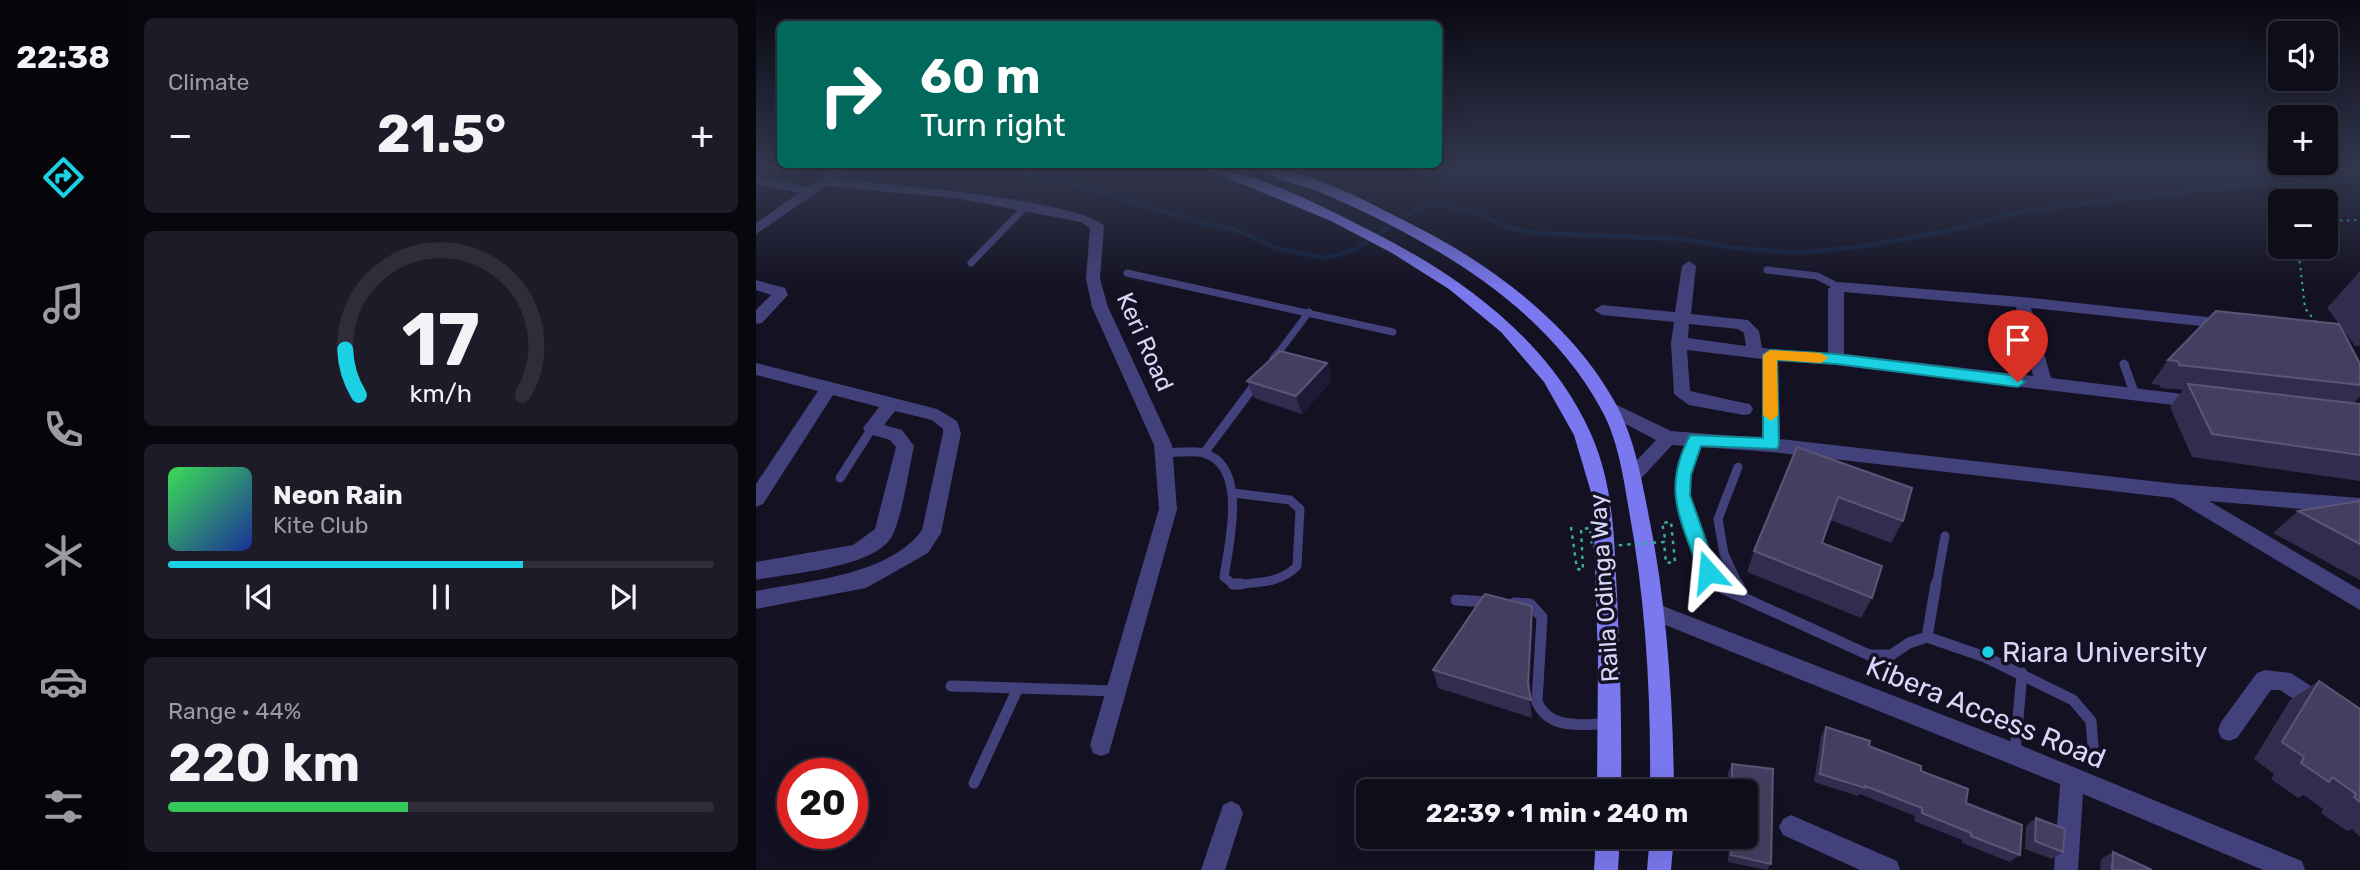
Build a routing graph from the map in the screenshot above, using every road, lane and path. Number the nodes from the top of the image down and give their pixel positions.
1 (785, 210) edge
2 (1022, 210) edge
3 (1038, 210) edge
4 (1318, 210) edge
5 (1369, 210) edge
6 (2360, 219) edge
7 (2338, 220) edge
8 (756, 230) edge
9 (2299, 259) edge
10 (971, 263) dead end
11 (1689, 266) dead end
12 (1767, 270) dead end
13 (1127, 273) dead end
14 (756, 285) edge
15 (1839, 287) junction
16 (2022, 302) junction
17 (1602, 310) dead end
18 (1309, 312) junction
19 (1682, 318) junction
20 (756, 319) edge
21 (2251, 326) edge
22 (2318, 326) edge
23 (1393, 332) dead end
24 (1679, 343) junction
25 (1762, 354) junction
26 (1836, 359) junction
27 (2124, 364) dead end
28 (1268, 367) edge
29 (756, 369) edge
30 (1260, 377) edge
31 (2044, 385) junction
32 (828, 389) junction
33 (2135, 395) junction
34 (2212, 403) edge
35 (891, 404) junction
36 (1609, 408) junction
37 (1744, 409) dead end
38 (872, 428) junction
39 (1668, 438) junction
40 (1695, 440) junction
41 (1771, 445) junction
42 (1164, 453) junction
43 (1204, 453) junction
44 (1738, 467) dead end
45 (1632, 477) junction
46 (840, 478) dead end
47 (2177, 491) junction
48 (1233, 493) junction
49 (756, 499) edge
50 (2360, 506) edge
51 (1571, 527) dead end
52 (1945, 536) dead end
53 (1665, 538) dead end
54 (756, 571) edge
55 (756, 600) edge
56 (1456, 600) dead end
57 (1746, 601) junction
58 (2360, 601) edge
59 (1655, 612) junction
60 (1927, 637) junction
61 (2022, 673) junction
62 (951, 686) dead end
63 (1018, 688) junction
64 (1116, 691) junction
65 (1611, 724) junction
66 (2229, 730) dead end
67 (2360, 731) edge
68 (1101, 745) dead end
69 (2093, 746) dead end
70 (2015, 754) junction
71 (1609, 779) edge
72 (1662, 779) edge
73 (2072, 779) junction
74 (975, 783) dead end
75 (1231, 813) dead end
76 (1791, 827) dead end
77 (1607, 849) edge
78 (1661, 849) edge
79 (1213, 870) edge
80 (1606, 870) edge
81 (1659, 870) edge
82 (1888, 870) edge
83 (2066, 870) edge
84 (2293, 870) edge

1 - 8 street
2 - 10 lane
3 - 42 street, Keri Road
4 - 65 main road, Raila Odinga Way
5 - 36 main road, Raila Odinga Way
6 - 7 path
9 - 22 path
11 - 19 street
12 - 15 lane
13 - 18 lane
14 - 20 street
15 - 16 street
15 - 26 street
16 - 21 street
16 - 31 street
17 - 19 street
18 - 23 lane
18 - 28 lane
19 - 24 street
19 - 25 street
24 - 25 street
24 - 37 street
25 - 26 street
25 - 41 street
26 - 31 street
27 - 33 lane
29 - 32 street
30 - 43 lane
31 - 33 street
32 - 35 street
32 - 49 street
33 - 34 street
35 - 38 street
35 - 55 street
36 - 39 street
36 - 45 main road, Raila Odinga Way
38 - 46 lane
38 - 54 street
39 - 40 street
39 - 45 street
40 - 41 street
40 - 57 lane
41 - 47 street
42 - 43 lane
42 - 64 street, Keri Road
43 - 48 lane
44 - 57 lane
45 - 59 main road, Raila Odinga Way
47 - 50 street
47 - 58 street
48 - 48 lane
51 - 53 path, bridge
52 - 60 lane
56 - 65 lane
57 - 60 lane
59 - 70 street, Kibera Access Road
59 - 72 main road, Raila Odinga Way
60 - 61 lane
61 - 69 lane
61 - 70 lane
62 - 63 lane
63 - 64 lane
63 - 74 lane
64 - 68 street, Keri Road
65 - 71 main road, Raila Odinga Way
66 - 67 street
70 - 73 street, Kibera Access Road
73 - 83 street
73 - 84 street, Kibera Access Road
75 - 79 street
76 - 82 street
77 - 80 main road
78 - 81 main road

